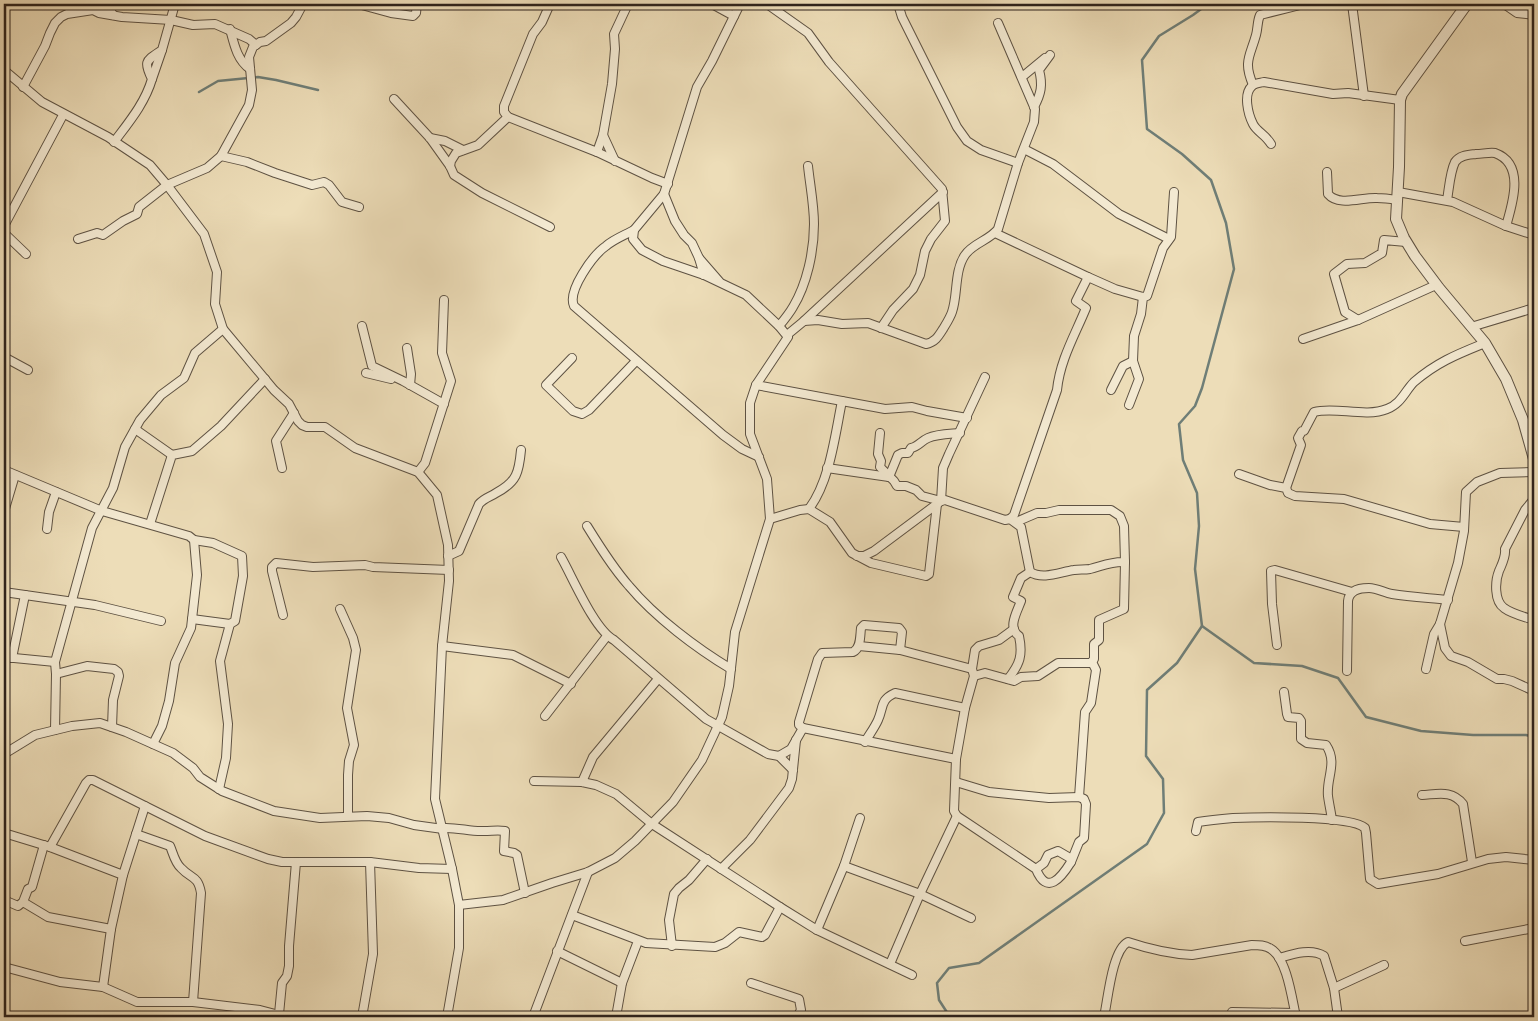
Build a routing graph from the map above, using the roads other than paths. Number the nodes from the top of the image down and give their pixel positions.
1 (102, 4) edge
2 (175, 4) edge
3 (303, 4) edge
4 (358, 4) edge
5 (418, 4) edge
6 (550, 4) edge
7 (628, 4) edge
8 (712, 4) edge
9 (740, 4) edge
10 (767, 4) edge
11 (898, 4) edge
12 (1304, 4) edge
13 (1352, 4) edge
14 (1467, 4) edge
15 (1504, 4) edge
16 (113, 15) junction
17 (1534, 15) edge
18 (734, 16) junction
19 (171, 20) junction
20 (998, 23) dead end
21 (230, 29) junction
22 (256, 46) junction
23 (250, 69) junction
24 (4, 70) edge
25 (1022, 77) junction
26 (1253, 85) junction
27 (23, 87) junction
28 (1364, 96) junction
29 (394, 99) dead end
30 (1400, 100) junction
31 (1034, 107) junction
32 (63, 115) junction
33 (508, 116) junction
34 (603, 135) junction
35 (430, 138) junction
36 (114, 142) junction
37 (1271, 144) dead end
38 (1024, 149) junction
39 (463, 150) junction
40 (596, 152) junction
41 (222, 156) junction
42 (615, 161) junction
43 (1018, 163) junction
44 (450, 166) junction
45 (808, 166) dead end
46 (1327, 172) dead end
47 (668, 184) junction
48 (167, 185) junction
49 (943, 192) junction
50 (1174, 192) dead end
51 (664, 194) junction
52 (1397, 196) junction
53 (1447, 200) junction
54 (359, 207) dead end
55 (4, 225) edge
56 (550, 226) dead end
57 (1506, 226) junction
58 (634, 230) junction
59 (4, 233) edge
60 (995, 233) junction
61 (1534, 235) edge
62 (78, 239) dead end
63 (1169, 239) junction
64 (1406, 242) junction
65 (26, 254) dead end
66 (699, 258) junction
67 (704, 275) junction
68 (1088, 277) junction
69 (721, 283) junction
70 (1436, 285) junction
71 (1143, 297) junction
72 (444, 300) dead end
73 (1534, 308) edge
74 (1358, 320) junction
75 (804, 321) junction
76 (362, 326) dead end
77 (779, 326) junction
78 (1471, 327) junction
79 (881, 328) junction
80 (223, 329) junction
81 (787, 335) junction
82 (1303, 340) dead end
83 (1485, 343) junction
84 (407, 348) dead end
85 (4, 357) edge
86 (572, 358) dead end
87 (636, 361) junction
88 (1133, 362) junction
89 (28, 370) dead end
90 (366, 373) dead end
91 (985, 377) dead end
92 (265, 379) junction
93 (406, 383) junction
94 (756, 385) junction
95 (1111, 390) dead end
96 (842, 401) junction
97 (444, 404) junction
98 (1129, 404) dead end
99 (294, 413) junction
100 (967, 418) junction
101 (135, 429) junction
102 (880, 433) dead end
103 (960, 433) junction
104 (521, 450) dead end
105 (172, 455) junction
106 (759, 457) junction
107 (1534, 459) edge
108 (282, 468) dead end
109 (827, 468) junction
110 (4, 470) edge
111 (418, 472) junction
112 (1534, 472) edge
113 (1238, 474) dead end
114 (15, 475) junction
115 (889, 477) junction
116 (1286, 488) junction
117 (56, 492) junction
118 (1534, 499) edge
119 (939, 502) junction
120 (809, 508) junction
121 (102, 511) junction
122 (4, 512) edge
123 (770, 519) junction
124 (1013, 521) junction
125 (150, 524) junction
126 (587, 526) dead end
127 (1464, 527) junction
128 (47, 529) dead end
129 (194, 540) junction
130 (448, 556) junction
131 (857, 556) junction
132 (561, 557) dead end
133 (1125, 562) junction
134 (449, 570) junction
135 (1030, 572) junction
136 (4, 592) edge
137 (1352, 592) junction
138 (25, 594) junction
139 (1448, 600) junction
140 (71, 601) junction
141 (340, 609) dead end
142 (283, 615) dead end
143 (192, 619) junction
144 (1534, 620) edge
145 (161, 621) dead end
146 (230, 624) junction
147 (1440, 624) junction
148 (1014, 629) junction
149 (607, 636) junction
150 (1277, 645) dead end
151 (442, 646) junction
152 (859, 646) junction
153 (900, 650) junction
154 (8, 658) edge
155 (55, 662) junction
156 (1092, 662) junction
157 (731, 669) junction
158 (1426, 669) dead end
159 (1347, 671) dead end
160 (973, 673) junction
161 (56, 674) junction
162 (658, 679) junction
163 (1008, 680) junction
164 (571, 684) junction
165 (1284, 692) dead end
166 (1534, 692) edge
167 (965, 708) junction
168 (545, 716) dead end
169 (112, 727) junction
170 (719, 727) junction
171 (803, 728) junction
172 (55, 730) junction
173 (796, 740) junction
174 (865, 742) junction
175 (153, 744) junction
176 (4, 754) edge
177 (779, 756) junction
178 (956, 759) junction
179 (793, 770) junction
180 (534, 781) dead end
181 (582, 782) junction
182 (956, 782) junction
183 (219, 789) junction
184 (1422, 795) dead end
185 (1079, 797) junction
186 (145, 806) junction
187 (348, 816) junction
188 (957, 816) junction
189 (860, 818) dead end
190 (1332, 820) junction
191 (652, 824) junction
192 (443, 828) junction
193 (1196, 831) dead end
194 (4, 833) edge
195 (136, 834) junction
196 (47, 846) junction
197 (707, 859) junction
198 (1534, 860) edge
199 (296, 862) junction
200 (370, 862) junction
201 (1071, 862) junction
202 (1472, 862) junction
203 (844, 866) junction
204 (452, 869) junction
205 (721, 869) junction
206 (1036, 869) junction
207 (588, 872) junction
208 (123, 875) junction
209 (525, 893) junction
210 (920, 894) junction
211 (4, 900) edge
212 (23, 902) junction
213 (459, 905) junction
214 (780, 907) junction
215 (572, 915) junction
216 (971, 918) dead end
217 (1534, 928) edge
218 (111, 929) junction
219 (817, 930) junction
220 (638, 941) junction
221 (1465, 941) dead end
222 (672, 946) junction
223 (557, 951) junction
224 (1279, 958) junction
225 (890, 964) junction
226 (1384, 965) dead end
227 (4, 967) edge
228 (912, 975) dead end
229 (622, 983) junction
230 (751, 983) dead end
231 (103, 988) junction
232 (1334, 988) junction
233 (193, 1002) junction
234 (1232, 1012) dead end
235 (258, 1014) edge
236 (1296, 1015) edge
237 (283, 1016) edge
238 (737, 1016) dead end
239 (362, 1017) edge
240 (447, 1017) edge
241 (533, 1017) edge
242 (616, 1017) edge
243 (720, 1017) edge
244 (797, 1017) edge
245 (1104, 1017) edge
246 (1338, 1017) edge

1 - 16 street
2 - 19 street
3 - 22 street
4 - 5 street
6 - 33 street
7 - 34 street
8 - 18 street
9 - 18 street
10 - 49 street
11 - 43 street
12 - 26 street
13 - 28 street
14 - 30 street
15 - 17 street
16 - 19 street
16 - 27 street
18 - 47 street
19 - 21 street
19 - 36 street
20 - 25 street
21 - 22 street
21 - 23 street
22 - 23 street
23 - 41 street
24 - 27 street
25 - 31 street
25 - 31 street
26 - 28 street
26 - 37 street
27 - 32 street
28 - 30 street
29 - 35 street
30 - 52 street
31 - 38 street
32 - 36 street
32 - 55 street
33 - 39 street
33 - 40 street
34 - 40 street
34 - 42 street
35 - 39 street
35 - 44 street
36 - 48 street
38 - 43 street
38 - 63 street
39 - 44 street
40 - 42 street
41 - 48 street
41 - 54 street
42 - 47 street
43 - 60 street
44 - 56 street
45 - 77 street
46 - 52 street
47 - 51 street
48 - 62 street
48 - 80 street
49 - 75 street
49 - 79 street
50 - 63 street
51 - 58 street
51 - 66 street
52 - 53 street
52 - 64 street
53 - 57 street
53 - 57 street
57 - 61 street
58 - 67 street
58 - 87 street
59 - 65 street
60 - 68 street
60 - 79 street
63 - 71 street
64 - 70 street
64 - 74 street
66 - 67 street
66 - 69 street
67 - 69 street
68 - 71 street
68 - 124 street
69 - 77 street
70 - 74 street
70 - 78 street
71 - 88 street
72 - 97 street
73 - 78 street
74 - 82 street
75 - 79 street
75 - 81 street
76 - 93 street
77 - 81 street
78 - 83 street
80 - 92 street
80 - 101 street
81 - 94 street
83 - 107 street
83 - 116 street
84 - 93 street
85 - 89 street
86 - 87 street
87 - 106 street
88 - 95 street
88 - 98 street
90 - 93 street
91 - 100 street
92 - 99 street
92 - 105 street
93 - 97 street
94 - 96 street
94 - 106 street
96 - 100 street
96 - 109 street
97 - 111 street
99 - 108 street
99 - 111 street
100 - 103 street
101 - 105 street
101 - 121 street
102 - 115 street
103 - 115 street
103 - 119 street
104 - 130 street
105 - 125 street
106 - 123 street
109 - 115 street
109 - 120 street
110 - 114 street
111 - 130 street
112 - 127 street
113 - 116 street
114 - 117 street
114 - 122 street
115 - 119 street
116 - 127 street
117 - 121 street
117 - 128 street
118 - 144 street
119 - 124 street
119 - 131 street
119 - 131 street
120 - 123 street
120 - 131 street
121 - 125 street
121 - 140 street
123 - 157 street
124 - 133 street
124 - 135 street
125 - 129 street
126 - 157 street
127 - 139 street
129 - 143 street
129 - 146 street
130 - 134 street
132 - 149 street
133 - 135 street
133 - 156 street
134 - 142 street
134 - 151 street
135 - 148 street
136 - 138 street
137 - 139 street
137 - 150 street
137 - 159 street
138 - 140 street
138 - 154 street
139 - 147 street
140 - 145 street
140 - 155 street
141 - 187 street
143 - 146 street
143 - 175 street
146 - 183 street
147 - 158 street
147 - 166 street
148 - 160 street
148 - 163 street
149 - 162 street
149 - 164 street
151 - 164 street
151 - 192 street
152 - 153 street
152 - 153 street
152 - 171 street
153 - 160 street
154 - 155 street
155 - 161 street
156 - 163 street
156 - 185 street
157 - 170 street
160 - 163 street
160 - 167 street
161 - 169 street
161 - 172 street
162 - 170 street
162 - 181 street
164 - 168 street
165 - 190 street
167 - 174 street
167 - 178 street
169 - 172 street
169 - 175 street
170 - 177 street
170 - 191 street
171 - 173 street
171 - 174 street
172 - 176 street
173 - 177 street
173 - 179 street
174 - 178 street
175 - 183 street
177 - 179 street
178 - 182 street
179 - 205 street
180 - 181 street
181 - 191 street
182 - 185 street
182 - 188 street
183 - 187 street
184 - 202 street
185 - 201 street
186 - 195 street
186 - 196 street
186 - 199 street
187 - 192 street
188 - 206 street
188 - 210 street
189 - 203 street
190 - 193 street
190 - 202 street
191 - 197 street
191 - 207 street
192 - 204 street
192 - 209 street
194 - 196 street
195 - 208 street
195 - 233 street
196 - 208 street
196 - 212 street
197 - 205 street
197 - 222 street
198 - 202 street
199 - 200 street
199 - 237 street
200 - 204 street
200 - 239 street
201 - 206 street
201 - 206 street
203 - 210 street
203 - 219 street
204 - 213 street
205 - 214 street
207 - 209 street
207 - 215 street
208 - 218 street
209 - 213 street
210 - 216 street
210 - 225 street
211 - 212 street
212 - 218 street
213 - 240 street
214 - 219 street
214 - 222 street
215 - 220 street
215 - 223 street
217 - 221 street
218 - 231 street
219 - 225 street
220 - 222 street
220 - 229 street
223 - 229 street
223 - 241 street
224 - 232 street
224 - 236 street
224 - 245 street
225 - 228 street
226 - 232 street
227 - 231 street
229 - 242 street
230 - 244 street
231 - 233 street
232 - 246 street
233 - 235 street
234 - 236 street
235 - 237 street
238 - 243 street

